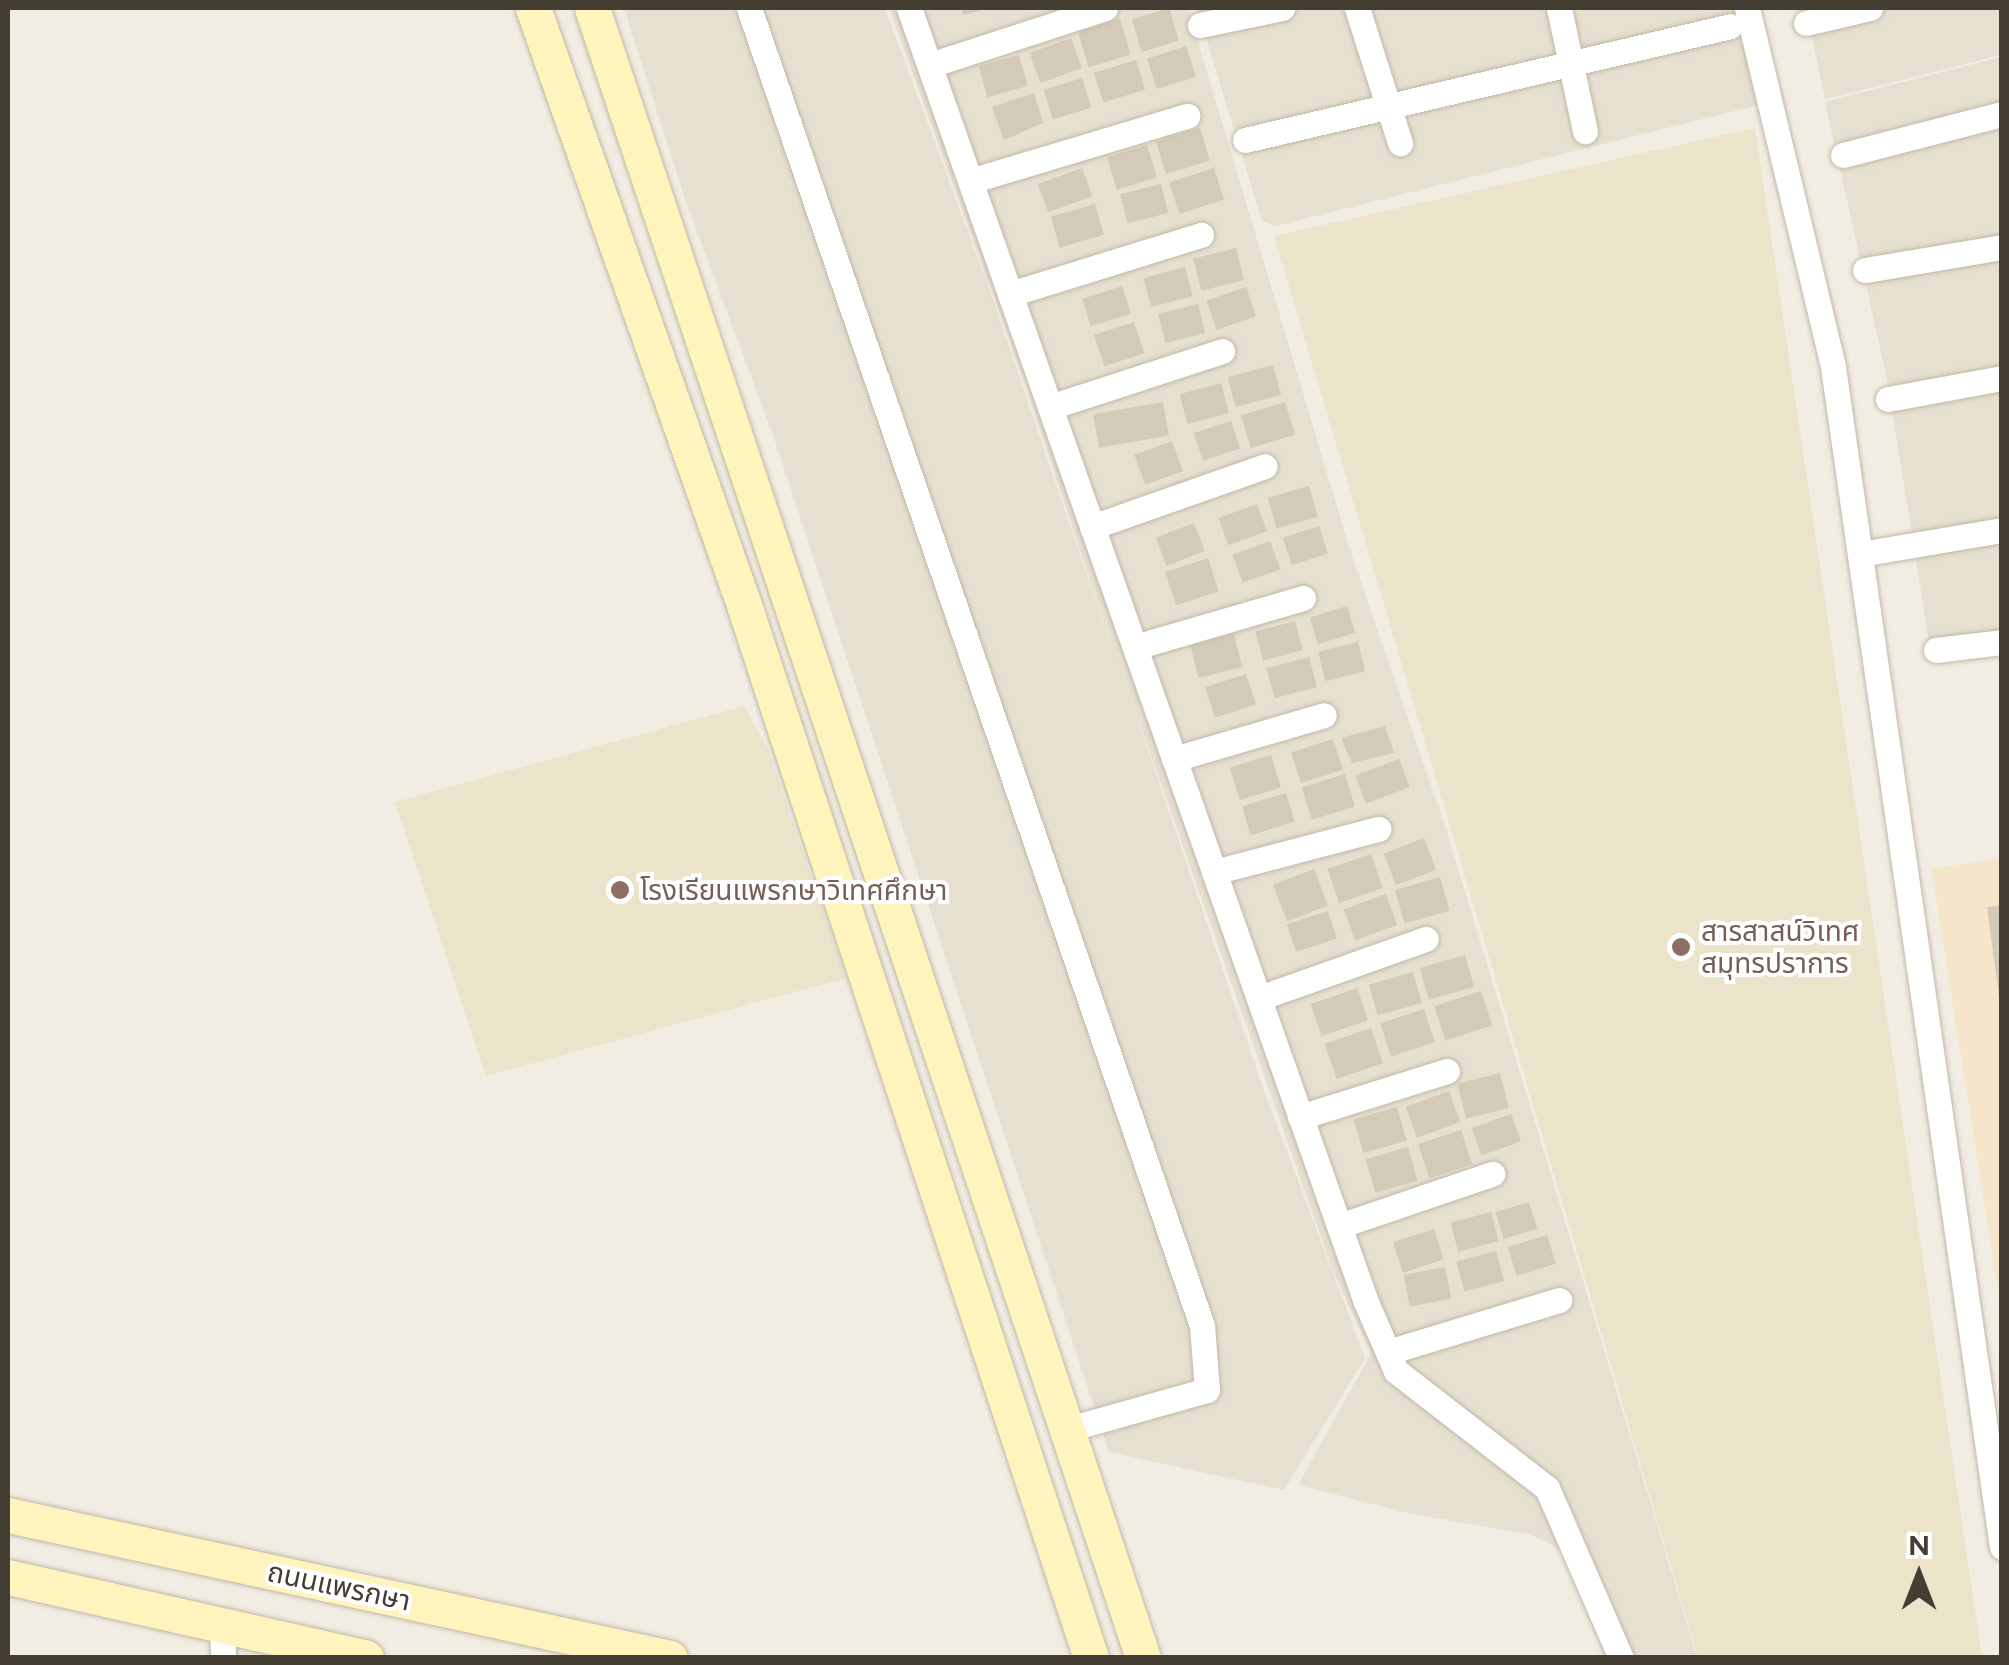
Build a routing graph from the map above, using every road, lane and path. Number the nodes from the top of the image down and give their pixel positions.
1 (533, 8) edge
2 (592, 8) edge
3 (748, 8) edge
4 (909, 8) edge
5 (1105, 8) edge
6 (1282, 8) edge
7 (1357, 8) edge
8 (1559, 8) edge
9 (1870, 8) edge
10 (1738, 17) edge
11 (1806, 23) dead end
12 (1200, 25) dead end
13 (1570, 64) junction
14 (930, 65) junction
15 (1391, 106) junction
16 (2002, 114) edge
17 (1187, 116) dead end
18 (1585, 131) dead end
19 (1246, 140) dead end
20 (1400, 143) dead end
21 (1843, 155) dead end
22 (970, 181) junction
23 (1201, 236) dead end
24 (2002, 247) edge
25 (1865, 270) dead end
26 (1010, 294) junction
27 (1222, 351) dead end
28 (2002, 378) edge
29 (1888, 399) dead end
30 (1050, 407) junction
31 (1265, 466) dead end
32 (1092, 527) junction
33 (2002, 530) edge
34 (1860, 554) junction
35 (1303, 598) dead end
36 (2002, 642) edge
37 (1135, 647) junction
38 (1936, 650) dead end
39 (1324, 716) dead end
40 (1174, 759) junction
41 (1378, 828) dead end
42 (1214, 872) junction
43 (1426, 939) dead end
44 (1259, 998) junction
45 (1447, 1070) dead end
46 (1300, 1116) junction
47 (1492, 1174) dead end
48 (1339, 1226) junction
49 (1560, 1300) dead end
50 (1388, 1352) junction
51 (1068, 1429) junction
52 (8, 1515) edge
53 (2002, 1548) edge
54 (8, 1577) edge
55 (223, 1641) edge
56 (366, 1658) edge
57 (670, 1658) edge
58 (1090, 1658) edge
59 (1143, 1658) edge
60 (1621, 1658) edge

1 - 58 street
2 - 51 street
3 - 51 street
4 - 14 street
5 - 14 street
6 - 12 street
7 - 15 street
8 - 13 street
9 - 11 street
10 - 13 street
10 - 34 street
13 - 15 street
13 - 18 street
14 - 22 street
15 - 19 street
15 - 20 street
16 - 21 street
17 - 22 street
22 - 26 street
23 - 26 street
24 - 25 street
26 - 30 street
27 - 30 street
28 - 29 street
30 - 32 street
31 - 32 street
32 - 37 street
33 - 34 street
34 - 53 street
35 - 37 street
36 - 38 street
37 - 40 street
39 - 40 street
40 - 42 street
41 - 42 street
42 - 44 street
43 - 44 street
44 - 46 street
45 - 46 street
46 - 48 street
47 - 48 street
48 - 50 street
49 - 50 street
50 - 60 street
51 - 59 street
52 - 57 street, ถนนแพรกษา
54 - 55 street
55 - 56 street

